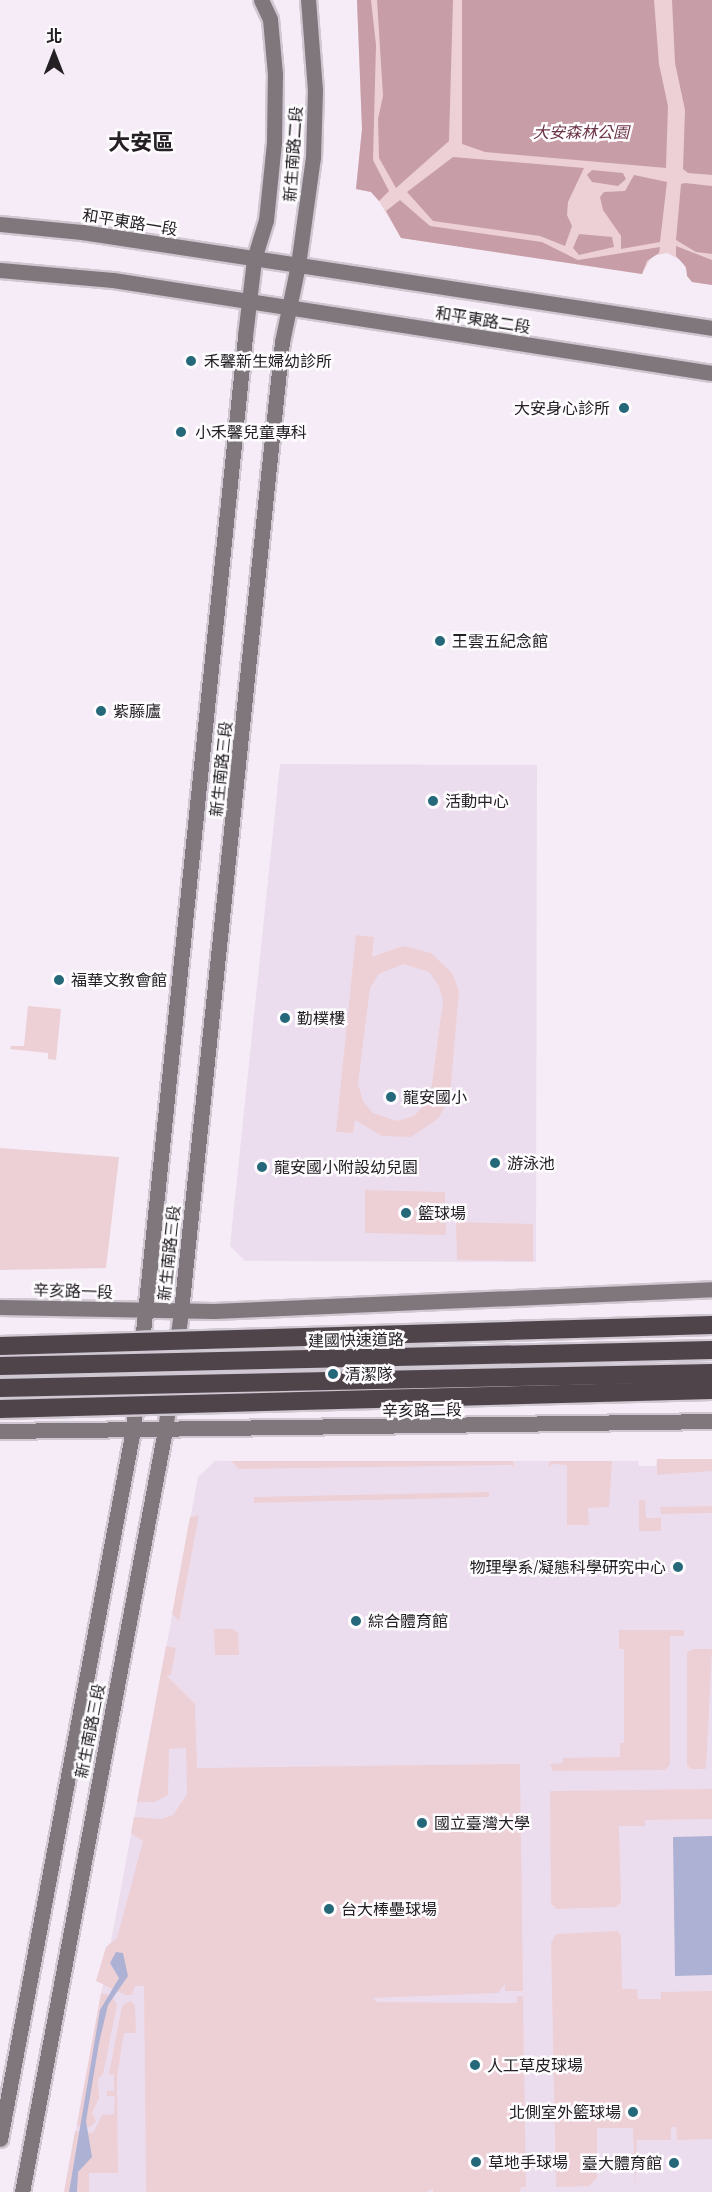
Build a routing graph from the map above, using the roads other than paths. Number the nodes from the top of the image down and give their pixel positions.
1 (261, 0) edge
2 (308, 0) edge
3 (0, 224) edge
4 (254, 259) junction
5 (298, 265) junction
6 (0, 270) edge
7 (248, 302) junction
8 (287, 308) junction
9 (712, 328) edge
10 (712, 374) edge
11 (712, 1288) edge
12 (0, 1307) edge
13 (145, 1311) junction
14 (181, 1311) junction
15 (712, 1325) edge
16 (0, 1346) edge
17 (712, 1350) edge
18 (0, 1366) edge
19 (712, 1373) edge
20 (0, 1388) edge
21 (712, 1390) edge
22 (0, 1409) edge
23 (712, 1421) edge
24 (133, 1430) junction
25 (165, 1430) junction
26 (0, 1431) edge
27 (0, 2139) edge
28 (22, 2192) edge

1 - 4 main road, 新生南路二段
2 - 5 main road, 新生南路二段
3 - 4 main road, 和平東路一段
4 - 5 main road, 和平東路二段
4 - 7 main road, 新生南路二段
5 - 8 main road, 新生南路二段
5 - 9 main road, 和平東路二段
6 - 7 main road
7 - 8 main road, 和平東路二段
7 - 13 main road, 新生南路三段
8 - 10 main road, 和平東路二段
8 - 14 main road, 新生南路三段
11 - 14 main road
12 - 13 main road, 辛亥路一段
13 - 14 main road
13 - 24 main road, 新生南路三段
14 - 25 main road, 新生南路三段
15 - 16 highway, bridge
17 - 18 highway, 建國快速道路, bridge
19 - 20 highway, bridge
21 - 22 highway, bridge
23 - 25 main road, 辛亥路二段
24 - 25 main road, 辛亥路二段
24 - 26 main road
24 - 27 main road, 新生南路三段
25 - 28 main road, 新生南路三段

